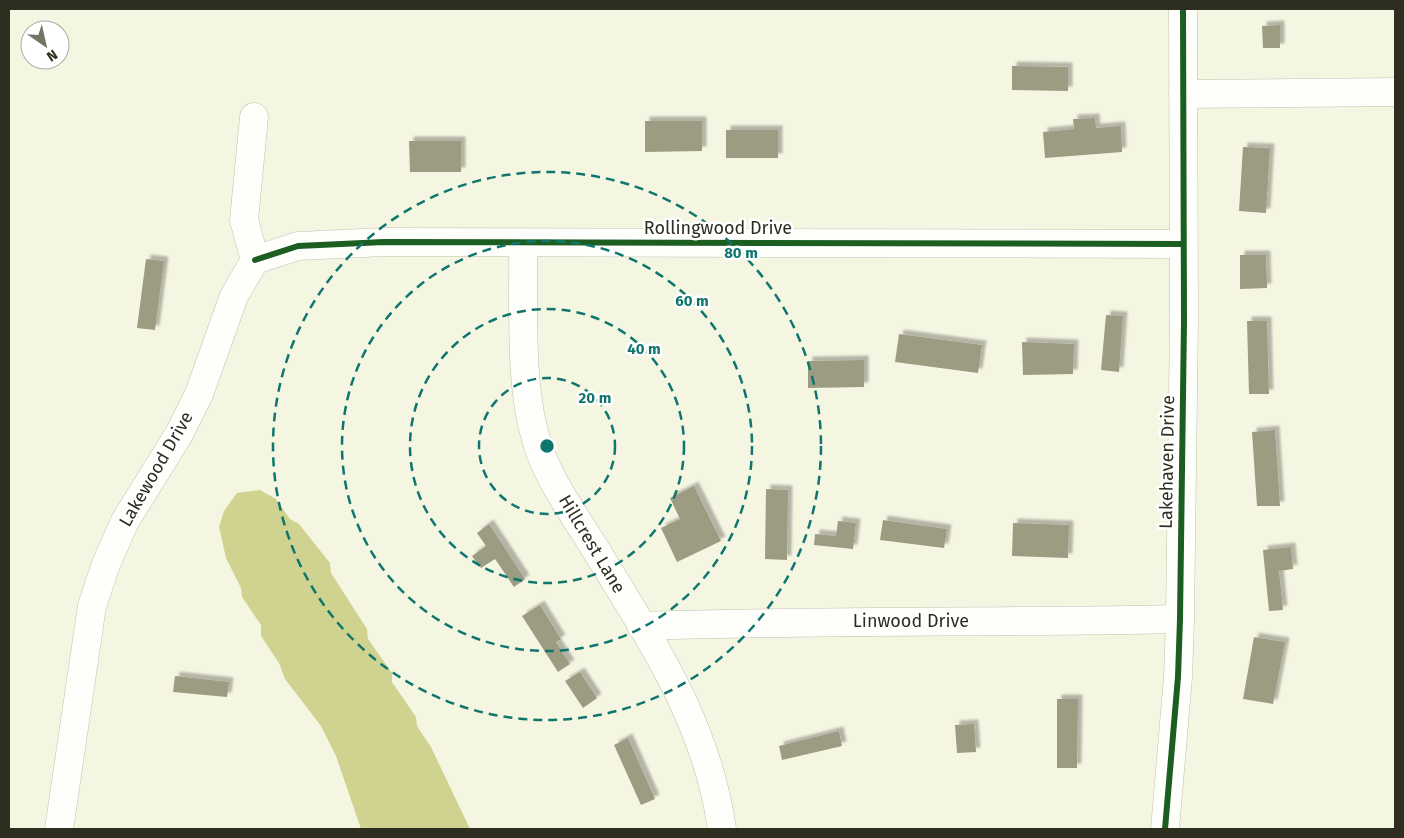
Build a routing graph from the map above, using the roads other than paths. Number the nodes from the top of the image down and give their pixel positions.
1 (1183, 9) edge
2 (1395, 92) edge
3 (1183, 94) junction
4 (254, 117) dead end
5 (523, 243) junction
6 (1183, 244) junction
7 (255, 260) junction
8 (1180, 619) junction
9 (641, 626) junction
10 (59, 829) edge
11 (722, 829) edge
12 (1165, 829) edge

1 - 3 street, Lakehaven Drive
2 - 3 street
3 - 6 street, Lakehaven Drive
4 - 7 street
5 - 6 street, Rollingwood Drive
5 - 7 street, Rollingwood Drive
5 - 9 street, Hillcrest Lane
6 - 8 street, Lakehaven Drive
7 - 10 street, Lakewood Drive
8 - 9 street, Linwood Drive
8 - 12 street, Lakehaven Drive
9 - 11 street, Hillcrest Lane

